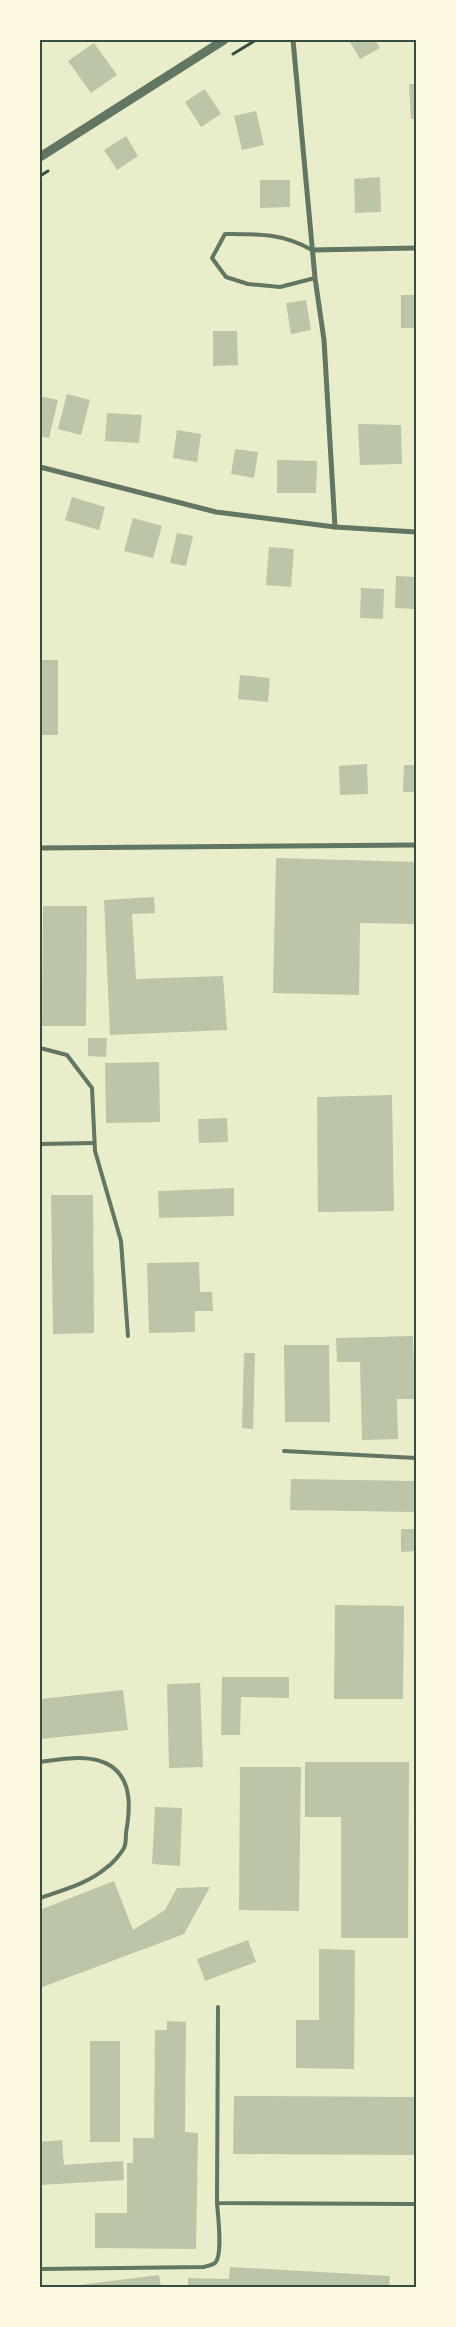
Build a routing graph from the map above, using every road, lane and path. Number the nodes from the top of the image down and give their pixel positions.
1 (224, 40) edge
2 (293, 40) edge
3 (40, 157) edge
4 (416, 248) edge
5 (312, 250) junction
6 (315, 278) junction
7 (40, 467) edge
8 (334, 527) junction
9 (416, 532) edge
10 (416, 844) edge
11 (40, 848) edge
12 (40, 1048) edge
13 (94, 1143) junction
14 (40, 1144) edge
15 (128, 1336) dead end
16 (284, 1451) dead end
17 (416, 1458) edge
18 (40, 1762) edge
19 (40, 1898) edge
20 (218, 2007) dead end
21 (217, 2203) junction
22 (416, 2204) edge
23 (40, 2269) edge

1 - 3 street
2 - 5 street
4 - 5 street
5 - 6 street
5 - 6 lane
6 - 8 street
7 - 8 street
8 - 9 street
10 - 11 street
12 - 13 lane
13 - 14 lane
13 - 15 lane
16 - 17 lane
18 - 19 lane
20 - 21 lane
21 - 22 lane
21 - 23 lane

